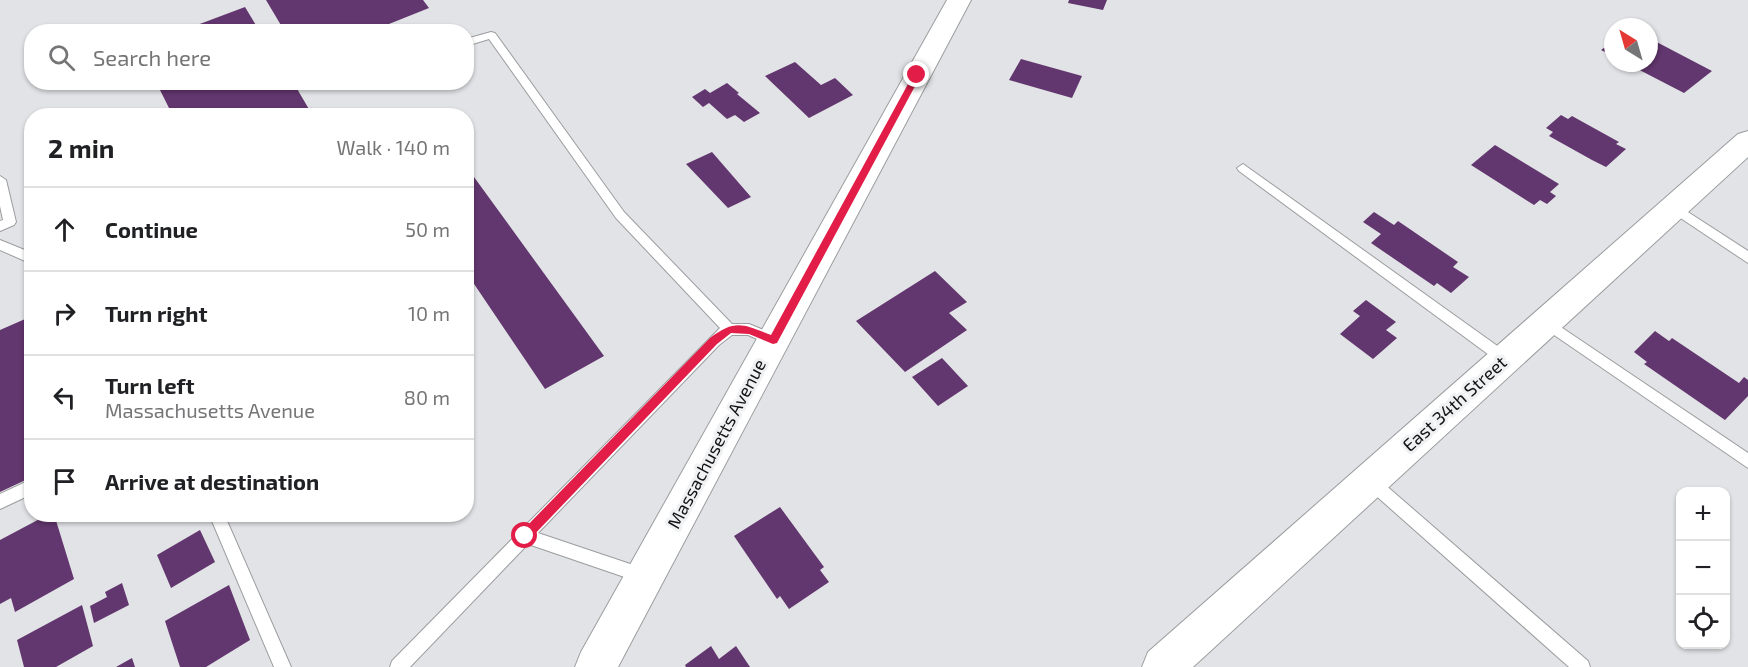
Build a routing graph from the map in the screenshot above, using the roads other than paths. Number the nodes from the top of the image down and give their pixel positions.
1 (959, 0) edge
2 (474, 40) edge
3 (1748, 141) edge
4 (1243, 168) dead end
5 (0, 180) edge
6 (1674, 208) junction
7 (0, 226) edge
8 (0, 245) edge
9 (24, 256) edge
10 (1748, 258) edge
11 (1546, 322) junction
12 (729, 329) junction
13 (773, 340) junction
14 (1505, 359) junction
15 (1748, 461) edge
16 (1370, 481) junction
17 (24, 490) edge
18 (0, 502) edge
19 (220, 522) edge
20 (525, 536) junction
21 (645, 576) junction
22 (283, 667) edge
23 (398, 667) edge
24 (596, 667) edge
25 (1163, 667) edge
26 (1582, 667) edge

1 - 13 main road, Massachusetts Avenue
2 - 12 lane
3 - 6 main road, East 34th Street
4 - 14 lane
5 - 7 lane
6 - 10 lane
6 - 11 main road, East 34th Street
8 - 9 lane
11 - 14 main road, East 34th Street
11 - 15 lane
12 - 13 lane
12 - 20 lane
13 - 21 main road, Massachusetts Avenue
14 - 16 main road, East 34th Street
16 - 25 main road, East 34th Street
16 - 26 lane
17 - 18 lane
19 - 22 lane
20 - 21 lane
20 - 23 lane
21 - 24 main road, Massachusetts Avenue

